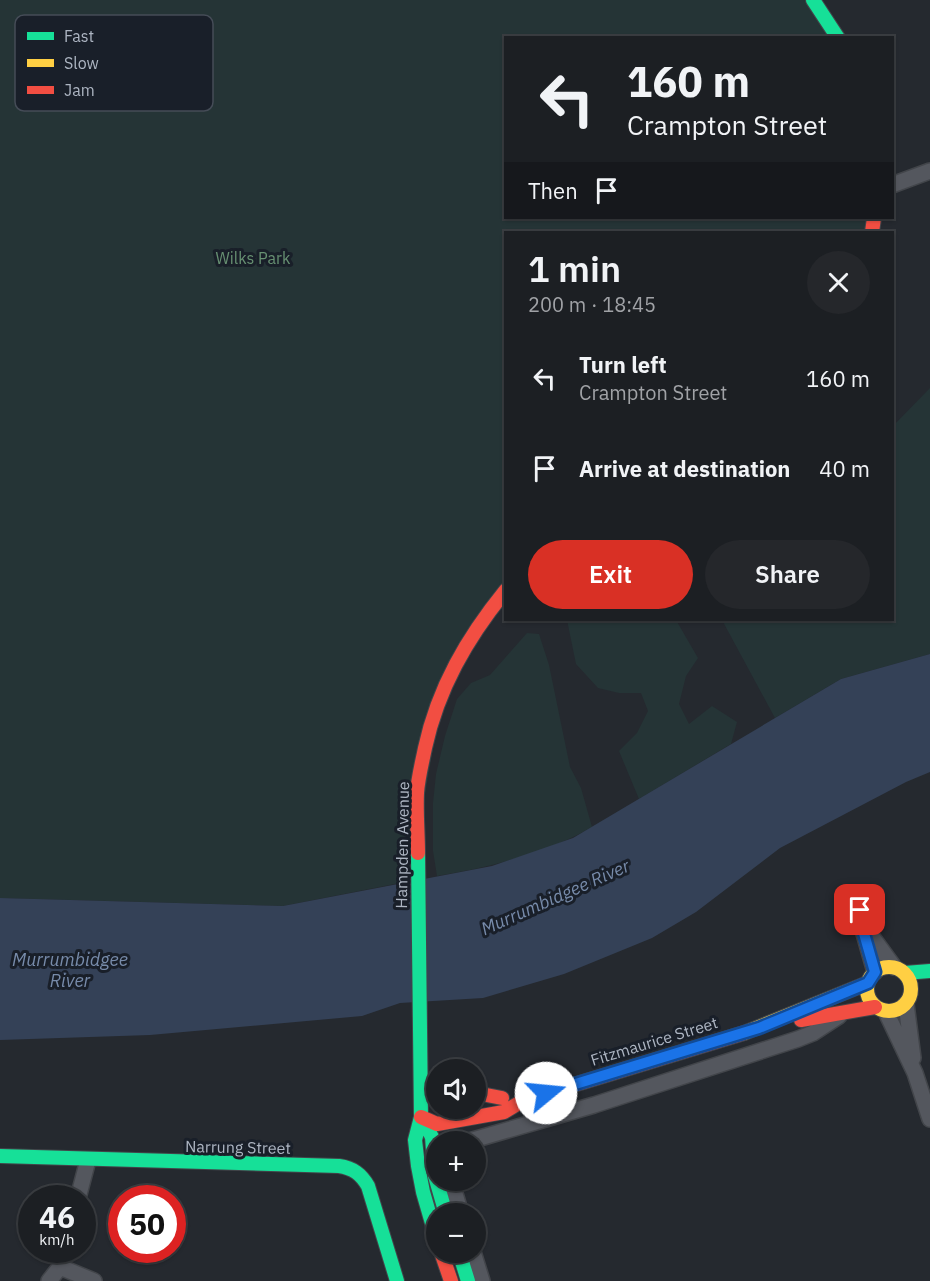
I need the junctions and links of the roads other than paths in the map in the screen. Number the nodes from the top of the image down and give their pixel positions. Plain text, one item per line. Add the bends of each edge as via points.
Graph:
1 (813, 0) edge
2 (837, 36) edge
3 (930, 171) edge
4 (894, 184) edge
5 (504, 592) edge
6 (900, 970) junction
7 (930, 971) edge
8 (871, 978) junction
9 (912, 999) junction
10 (880, 1009) junction
11 (844, 1013) junction
12 (759, 1028) junction
13 (419, 1067) junction
14 (426, 1072) edge
15 (915, 1073) junction
16 (486, 1095) edge
17 (502, 1098) junction
18 (486, 1100) edge
19 (524, 1100) junction
20 (426, 1115) edge
21 (421, 1118) junction
22 (930, 1119) edge
23 (486, 1136) edge
24 (0, 1156) edge
25 (87, 1160) junction
26 (81, 1185) edge
27 (426, 1203) edge
28 (443, 1203) edge
29 (61, 1263) edge
30 (445, 1263) edge
31 (462, 1263) edge
32 (476, 1263) edge
33 (60, 1267) junction
34 (49, 1281) edge
35 (94, 1281) edge
36 (397, 1281) edge
37 (451, 1281) edge
38 (468, 1281) edge
39 (482, 1281) edge

1 - 2 main road
3 - 4 street
5 - 13 main road, Hampden Avenue via 473,630 457,659 434,710 426,739 417,792
6 - 7 main road
6 - 8 main road via 886,967
6 - 8 street via 861,916
6 - 9 main road via 911,986
8 - 10 main road via 868,996
8 - 12 main road, Fitzmaurice Street
9 - 10 main road via 901,1009
9 - 15 street
10 - 11 main road, Fitzmaurice Street
10 - 15 street
11 - 12 main road, Fitzmaurice Street
11 - 23 street, Fitzmaurice Street via 798,1039
12 - 19 main road, Fitzmaurice Street
13 - 14 main road
13 - 21 main road, Hampden Avenue
15 - 22 street
16 - 17 main road
17 - 18 main road, Fitzmaurice Street
17 - 19 main road, Fitzmaurice Street
19 - 21 main road, Fitzmaurice Street via 504,1112 437,1124
20 - 21 main road
21 - 27 main road via 415,1140
21 - 28 main road via 432,1137 435,1176
24 - 25 main road, Narrung Street
25 - 26 street
25 - 36 main road, Narrung Street via 352,1168 368,1186
29 - 33 street
30 - 37 main road
31 - 38 main road
32 - 39 street
33 - 34 street
33 - 35 street

